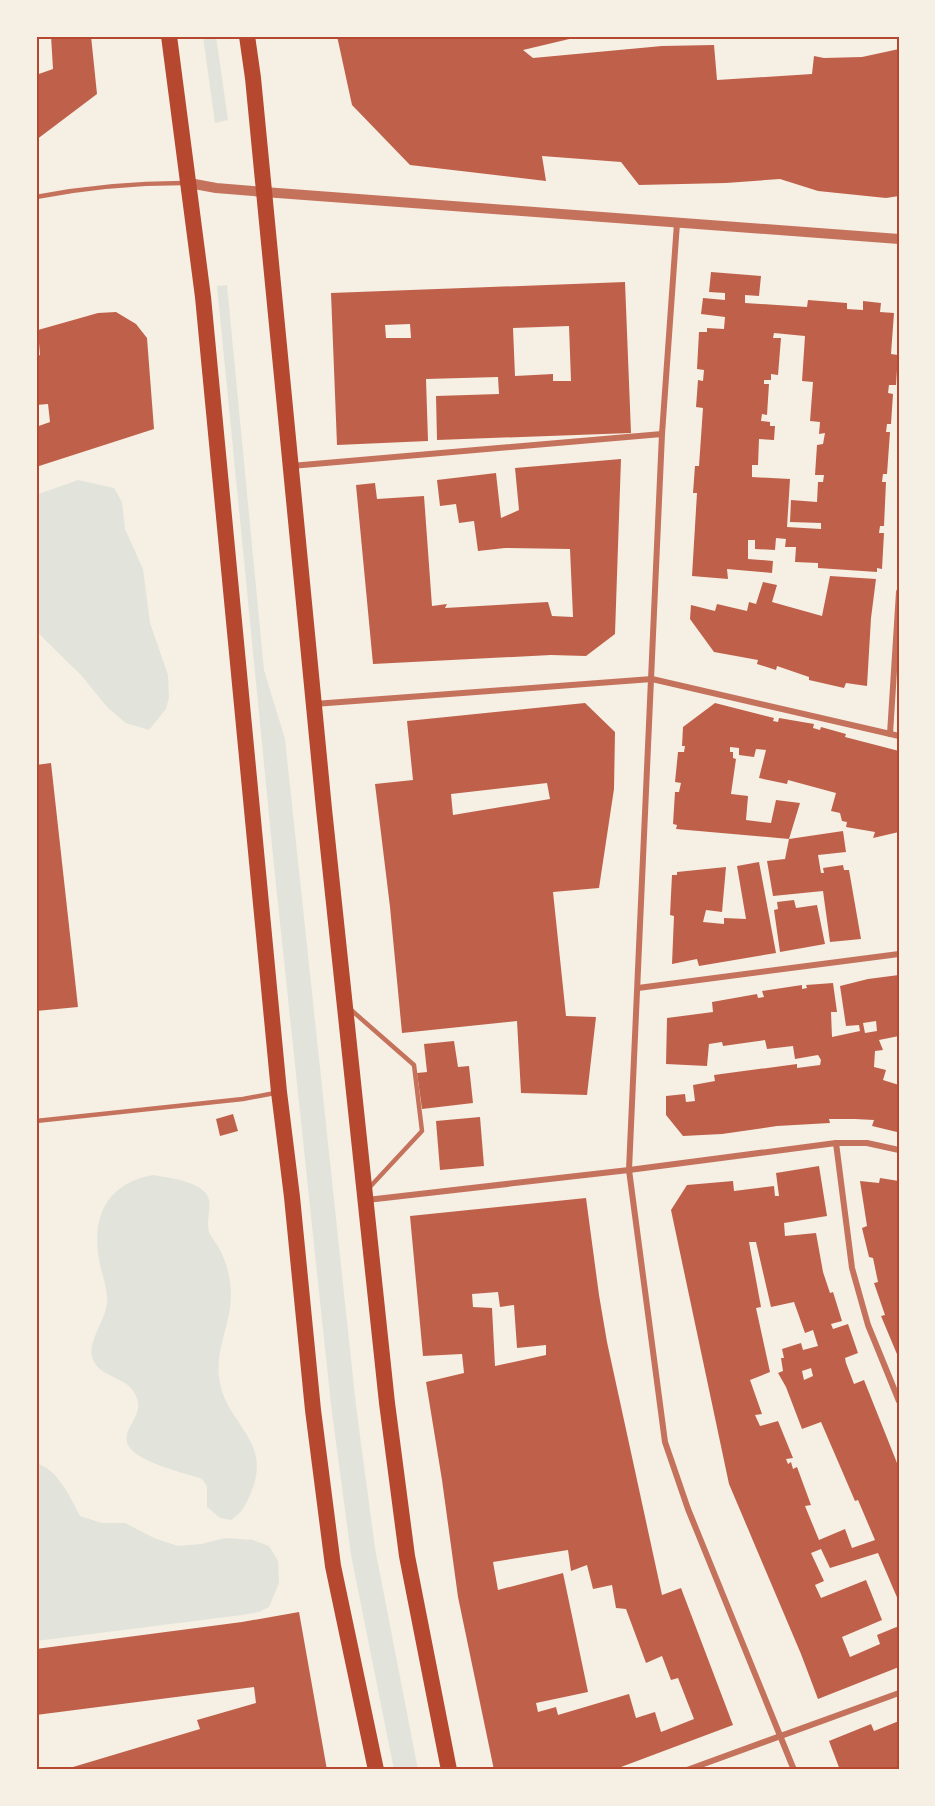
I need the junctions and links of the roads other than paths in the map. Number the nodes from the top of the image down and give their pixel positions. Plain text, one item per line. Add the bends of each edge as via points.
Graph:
1 (169, 36) edge
2 (247, 36) edge
3 (189, 183) junction
4 (264, 192) junction
5 (36, 197) edge
6 (677, 223) junction
7 (899, 239) edge
8 (662, 434) junction
9 (290, 466) junction
10 (899, 591) edge
11 (652, 679) junction
12 (314, 704) junction
13 (890, 734) junction
14 (899, 736) edge
15 (899, 954) edge
16 (638, 988) junction
17 (344, 1004) junction
18 (279, 1092) junction
19 (36, 1121) edge
20 (836, 1143) junction
21 (899, 1150) edge
22 (628, 1170) junction
23 (364, 1197) junction
24 (899, 1401) edge
25 (899, 1693) edge
26 (781, 1737) junction
27 (376, 1770) edge
28 (449, 1770) edge
29 (687, 1770) edge
30 (794, 1770) edge

1 - 3 highway
2 - 4 highway
3 - 4 street
3 - 5 lane via 100,185
3 - 18 highway
4 - 6 street
4 - 9 highway
6 - 7 street
6 - 8 street
8 - 9 street
8 - 11 street
9 - 12 highway
10 - 13 street
11 - 12 street
11 - 13 street
11 - 16 street
12 - 17 highway
13 - 14 street
15 - 16 street
16 - 22 street
17 - 23 highway
17 - 23 lane via 414,1065 422,1131
18 - 19 lane via 243,1100
18 - 27 highway via 333,1566
20 - 21 street via 867,1143
20 - 22 street
20 - 24 street via 852,1268 868,1324
22 - 23 street
22 - 26 street via 665,1442 688,1509
23 - 28 highway via 407,1556
25 - 26 street
26 - 29 street
26 - 30 street

